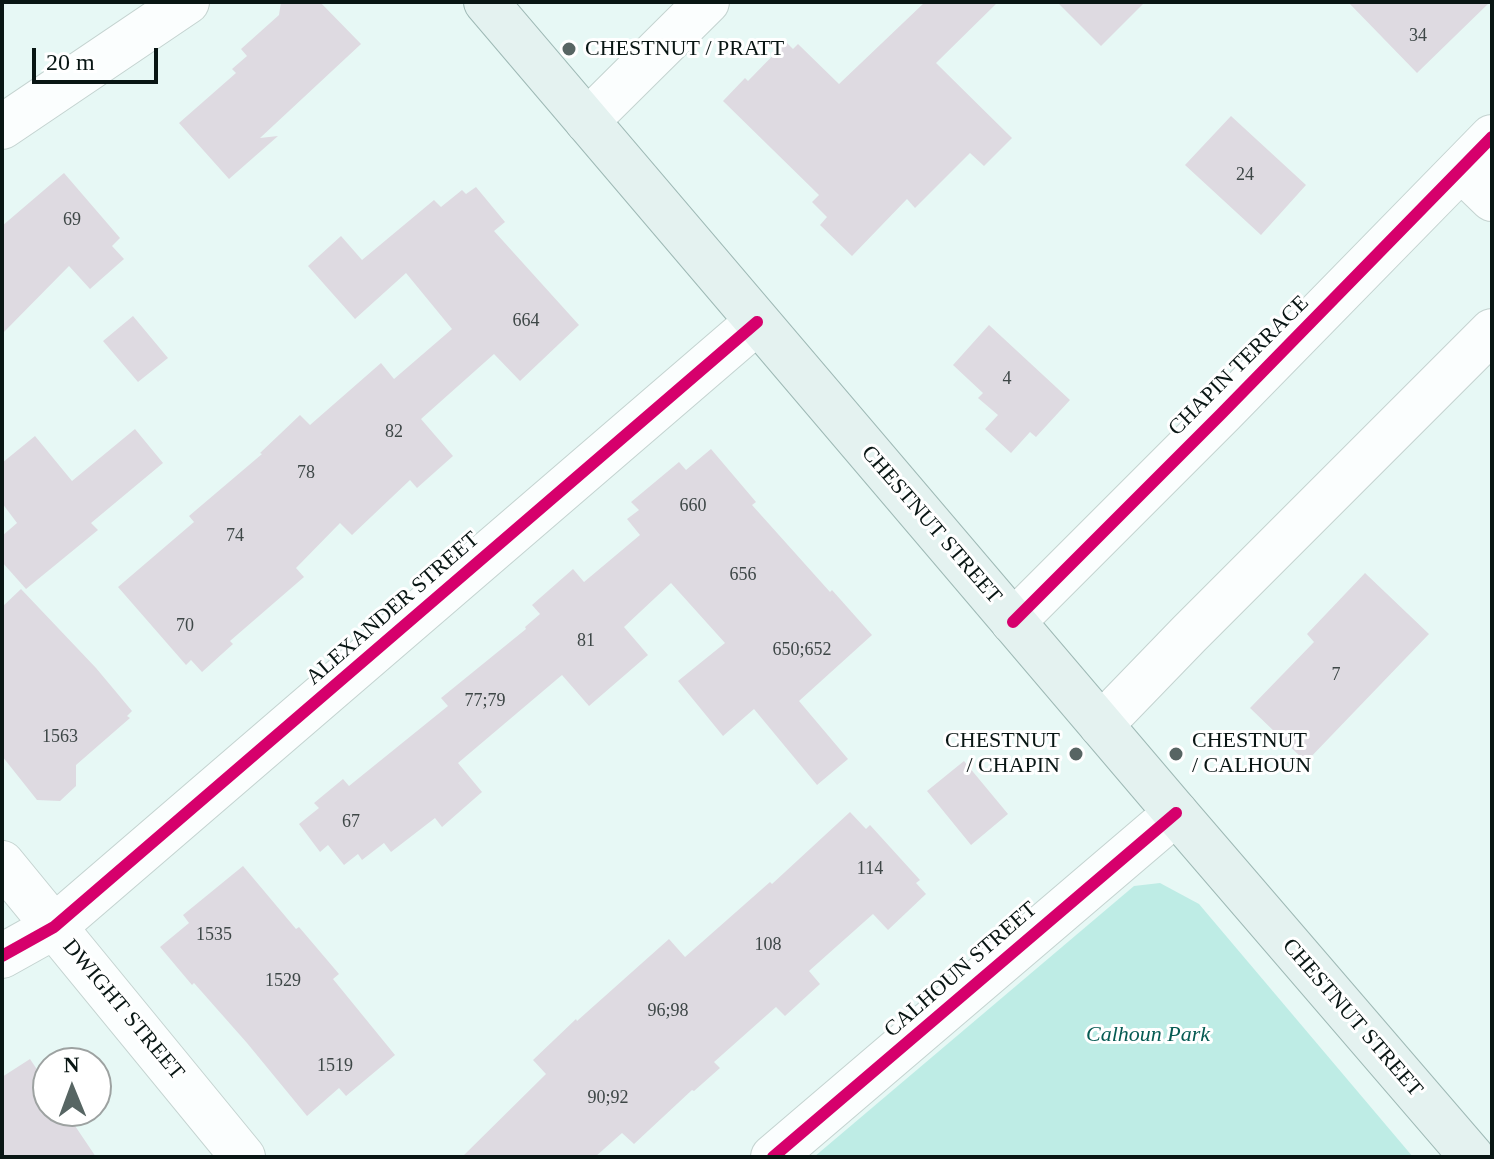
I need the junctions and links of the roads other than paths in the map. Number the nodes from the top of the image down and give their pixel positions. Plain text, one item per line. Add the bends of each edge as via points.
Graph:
1 (187, 2) edge
2 (486, 2) edge
3 (707, 2) edge
4 (587, 121) junction
5 (2, 127) edge
6 (1492, 137) edge
7 (1461, 169) junction
8 (1492, 199) edge
9 (757, 322) junction
10 (1492, 331) edge
11 (1013, 622) junction
12 (1101, 725) junction
13 (1176, 813) junction
14 (2, 863) edge
15 (54, 927) junction
16 (2, 956) edge
17 (243, 1157) edge
18 (773, 1157) edge
19 (1472, 1157) edge

1 - 5 street
2 - 4 main road, CHESTNUT STREET
3 - 4 street
4 - 9 main road, CHESTNUT STREET
6 - 7 street, CHAPIN TERRACE
7 - 8 street
7 - 11 street, CHAPIN TERRACE
9 - 11 main road, CHESTNUT STREET
9 - 15 street, ALEXANDER STREET
10 - 12 street
11 - 12 main road, CHESTNUT STREET
12 - 13 main road, CHESTNUT STREET
13 - 18 street, CALHOUN STREET
13 - 19 main road, CHESTNUT STREET
14 - 15 street, DWIGHT STREET
15 - 16 street, ALEXANDER STREET
15 - 17 street, DWIGHT STREET

